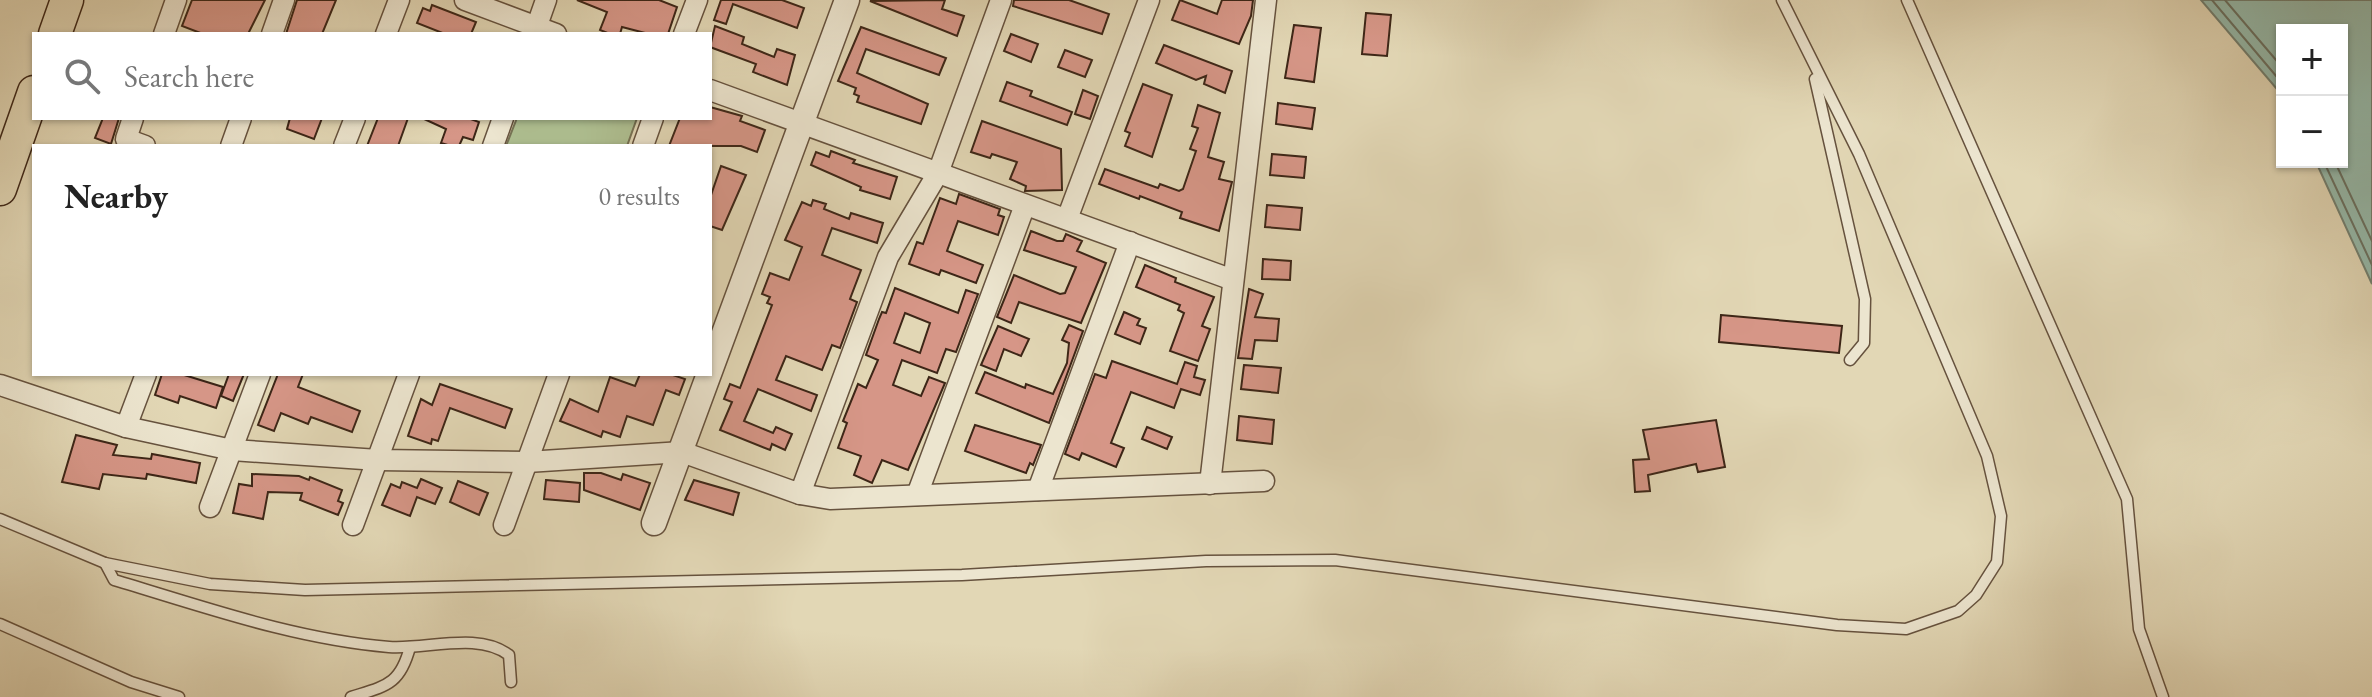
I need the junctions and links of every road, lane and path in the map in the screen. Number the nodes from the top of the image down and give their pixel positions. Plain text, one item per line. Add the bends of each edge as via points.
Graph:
1 (67, 0) edge
2 (176, 0) edge
3 (284, 0) edge
4 (399, 0) edge
5 (465, 0) edge
6 (546, 0) edge
7 (697, 0) edge
8 (847, 0) edge
9 (1001, 0) edge
10 (1149, 0) edge
11 (1266, 0) edge
12 (1782, 0) edge
13 (1907, 0) edge
14 (56, 32) edge
15 (165, 32) edge
16 (273, 32) edge
17 (387, 32) edge
18 (542, 32) edge
19 (685, 32) edge
20 (1812, 65) junction
21 (712, 91) edge
22 (32, 98) edge
23 (132, 120) edge
24 (240, 120) edge
25 (354, 120) edge
26 (502, 120) edge
27 (652, 120) edge
28 (802, 124) junction
29 (140, 144) edge
30 (232, 144) edge
31 (345, 144) edge
32 (494, 144) edge
33 (644, 144) edge
34 (938, 173) junction
35 (0, 189) edge
36 (1025, 205) junction
37 (1067, 219) junction
38 (1130, 242) junction
39 (1233, 280) junction
40 (714, 356) edge
41 (1850, 360) dead end
42 (145, 376) edge
43 (259, 376) edge
44 (408, 376) edge
45 (558, 376) edge
46 (707, 376) edge
47 (0, 385) edge
48 (126, 427) junction
49 (232, 450) junction
50 (682, 452) junction
51 (378, 460) junction
52 (527, 462) junction
53 (1264, 481) dead end
54 (1210, 484) junction
55 (1038, 490) junction
56 (800, 494) junction
57 (917, 495) junction
58 (210, 507) dead end
59 (0, 519) edge
60 (654, 523) dead end
61 (353, 525) dead end
62 (504, 525) dead end
63 (105, 563) junction
64 (0, 624) edge
65 (410, 647) junction
66 (511, 682) dead end
67 (179, 697) edge
68 (351, 697) edge
69 (2163, 697) edge

1 - 14 highway
2 - 15 street
3 - 16 street
4 - 17 street
5 - 18 street
6 - 18 street
7 - 19 street
8 - 28 street
9 - 34 street
10 - 37 street
11 - 39 street
12 - 20 lane
13 - 69 lane via 2127,499 2139,629
20 - 41 lane via 1865,299 1864,343
20 - 63 lane via 1859,154 1987,456 2001,516 1997,562 1988,580 1958,611 1935,621 1906,629 1837,625 1335,560 1206,561 962,575 305,590 210,584
21 - 28 street
22 - 35 highway
23 - 29 street via 126,139
24 - 30 street
25 - 31 street
26 - 32 street
27 - 33 street
28 - 34 street
28 - 40 street
34 - 36 street
34 - 56 street via 888,257
36 - 37 street
36 - 57 street
37 - 38 street
38 - 39 street
38 - 55 street
39 - 54 street
42 - 48 street
43 - 49 street
44 - 51 street
45 - 52 street
46 - 50 street
47 - 48 street
48 - 49 street
49 - 51 street
49 - 58 street
50 - 52 street
50 - 56 street
50 - 60 street
51 - 52 street
51 - 61 street
52 - 62 street
53 - 54 street
54 - 55 street
55 - 57 street
56 - 57 street via 830,499
59 - 63 lane
63 - 65 lane via 114,580 281,630
64 - 67 lane via 131,682
65 - 66 lane via 498,647 509,655
65 - 68 lane via 396,680

